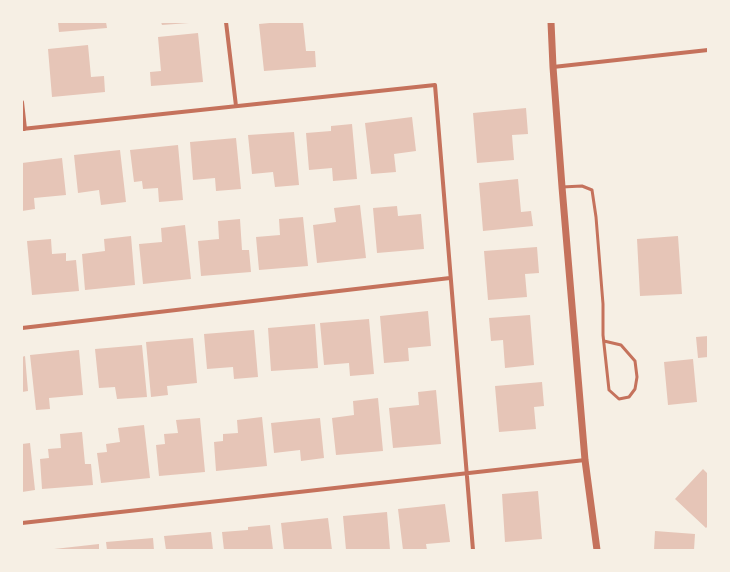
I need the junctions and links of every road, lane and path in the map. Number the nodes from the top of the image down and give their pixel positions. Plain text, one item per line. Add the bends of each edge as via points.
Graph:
1 (226, 22) edge
2 (551, 22) edge
3 (708, 50) edge
4 (553, 67) junction
5 (22, 102) edge
6 (236, 106) junction
7 (24, 129) edge
8 (562, 187) junction
9 (450, 278) junction
10 (22, 328) edge
11 (604, 341) junction
12 (585, 460) junction
13 (467, 474) junction
14 (22, 523) edge
15 (473, 550) edge
16 (597, 550) edge

1 - 6 street
2 - 4 street
3 - 4 street
4 - 8 street
5 - 7 street
6 - 7 street
6 - 9 street via 435,85
8 - 11 lane via 582,186 592,190
8 - 12 street
9 - 10 street
9 - 13 street
11 - 11 lane via 609,390 619,399 629,397 635,388 637,377 635,361 621,345
12 - 13 street
12 - 16 street
13 - 14 street
13 - 15 street

